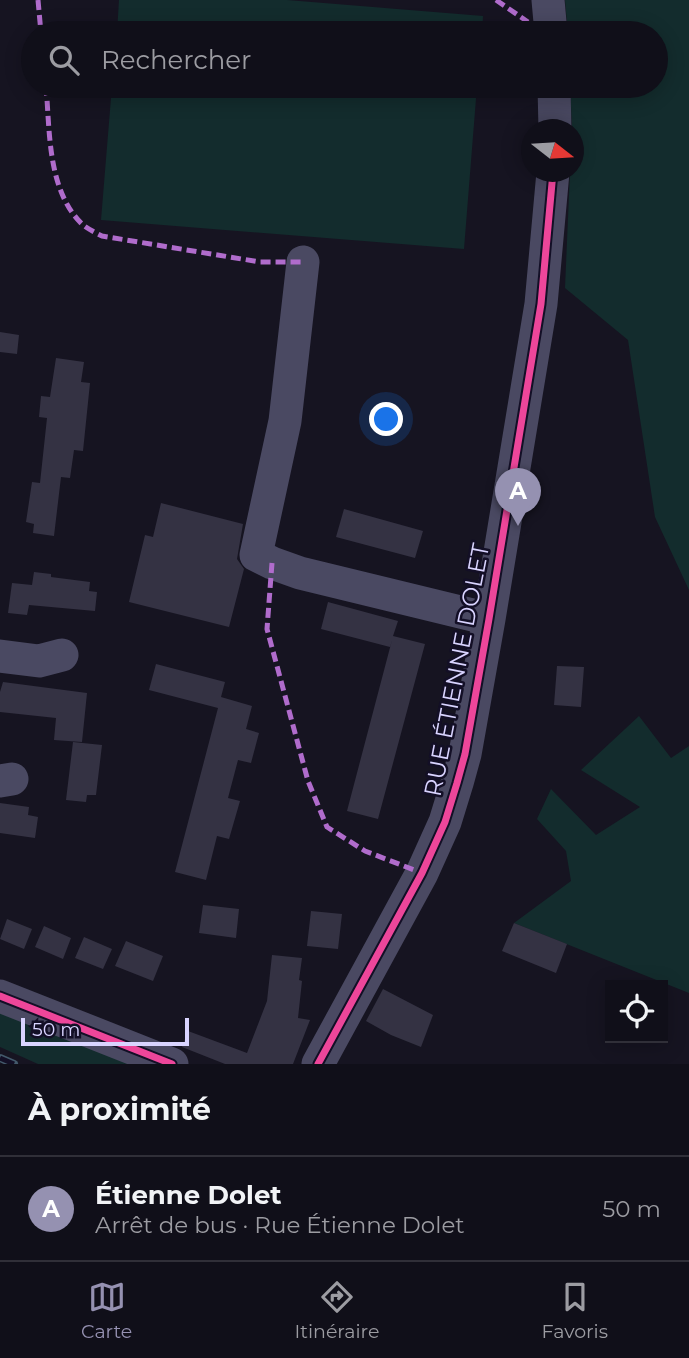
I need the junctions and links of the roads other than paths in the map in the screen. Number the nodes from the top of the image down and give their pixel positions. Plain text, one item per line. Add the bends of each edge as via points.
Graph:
1 (548, 0) edge
2 (550, 21) edge
3 (554, 98) edge
4 (555, 119) edge
5 (552, 182) edge
6 (303, 262) dead end
7 (489, 619) junction
8 (62, 655) dead end
9 (0, 656) edge
10 (0, 996) edge
11 (172, 1064) edge
12 (318, 1064) edge

1 - 2 street
3 - 4 street
5 - 7 street, RUE ÉTIENNE DOLET via 541,304
6 - 7 street via 285,421 256,555 300,573
7 - 12 street, RUE ÉTIENNE DOLET via 465,754 445,822
8 - 9 street via 39,660
10 - 11 street

